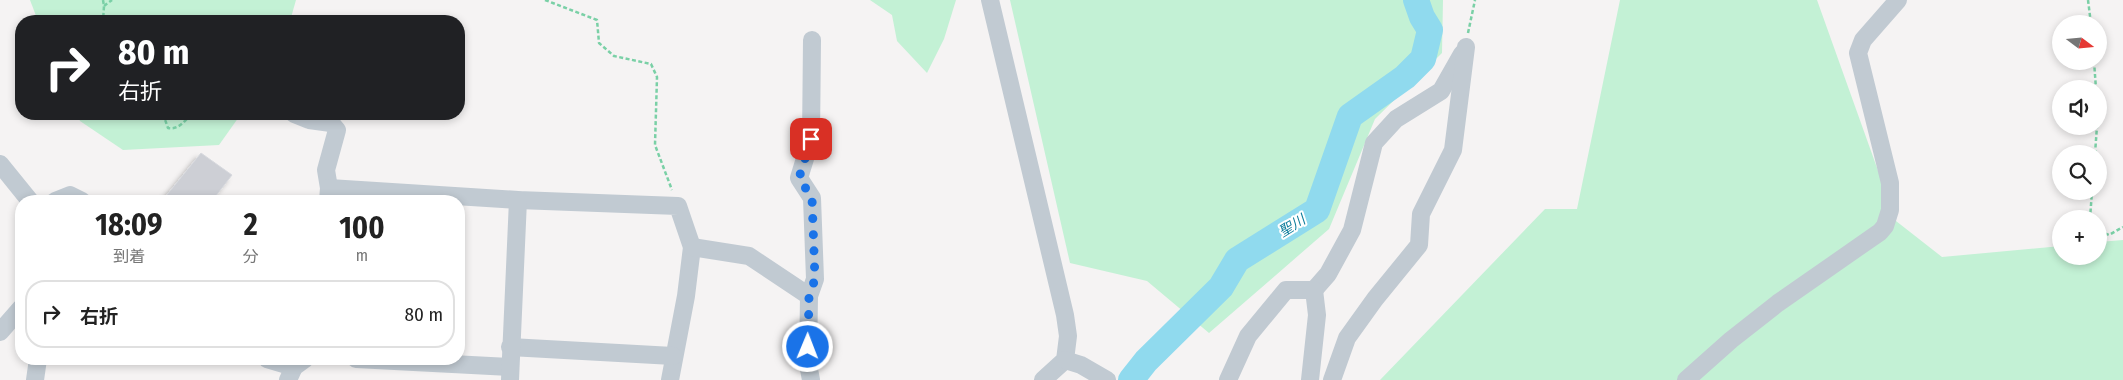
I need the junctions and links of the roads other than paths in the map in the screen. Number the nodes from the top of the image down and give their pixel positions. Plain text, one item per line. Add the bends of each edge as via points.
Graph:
1 (990, 0) edge
2 (1898, 0) edge
3 (812, 40) dead end
4 (308, 120) edge
5 (0, 164) edge
6 (25, 195) edge
7 (329, 195) edge
8 (465, 199) edge
9 (518, 200) junction
10 (692, 247) junction
11 (1314, 290) junction
12 (809, 296) junction
13 (15, 316) edge
14 (0, 332) edge
15 (510, 347) junction
16 (673, 356) junction
17 (1066, 360) junction
18 (37, 365) edge
19 (278, 365) edge
20 (418, 365) edge
21 (293, 373) edge
22 (510, 374) edge
23 (35, 380) edge
24 (670, 380) edge
25 (811, 380) edge
26 (1043, 380) edge
27 (1107, 380) edge
28 (1228, 380) edge
29 (1310, 380) edge
30 (1332, 380) edge
31 (1686, 380) edge

1 - 17 street via 1065,315 1068,336
2 - 31 street via 1863,40 1858,53 1890,183 1891,204 1885,226 1778,303
3 - 12 street via 811,139 799,178 812,198 815,279
4 - 7 street via 331,123 336,130 326,170
5 - 6 street
8 - 9 street
9 - 10 street via 678,206
9 - 15 street
10 - 12 street via 749,256
10 - 16 street via 678,342
11 - 28 street via 1286,290 1248,336
11 - 29 street via 1317,316
11 - 30 street via 1328,274 1352,230 1374,143 1396,119 1441,91 1466,47 1454,150 1421,214 1420,245 1347,338
12 - 25 street via 808,364
13 - 14 street
15 - 16 street
15 - 22 street
16 - 24 street
17 - 26 street
17 - 27 street
18 - 23 street
19 - 21 street
20 - 22 street

